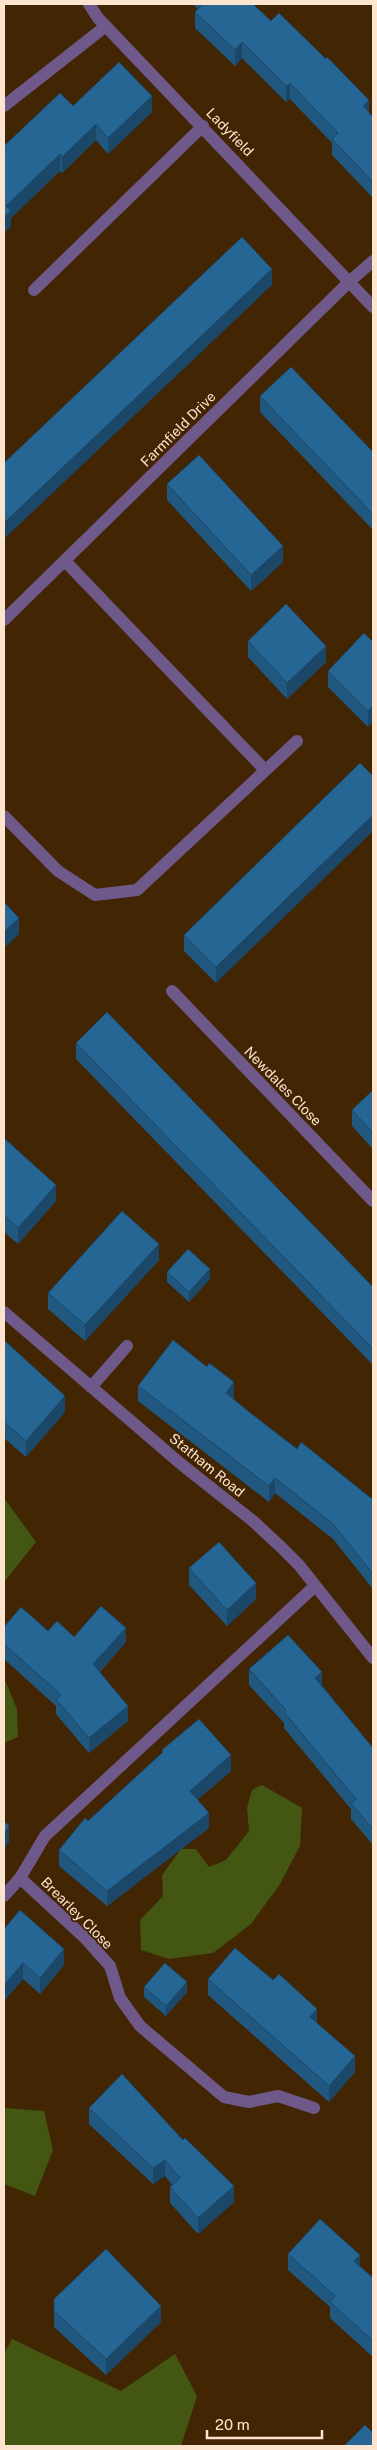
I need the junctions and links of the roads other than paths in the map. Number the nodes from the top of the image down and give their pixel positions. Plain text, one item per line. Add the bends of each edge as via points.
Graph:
1 (89, 4) edge
2 (106, 26) junction
3 (4, 106) edge
4 (203, 126) junction
5 (373, 261) edge
6 (350, 281) junction
7 (34, 290) dead end
8 (373, 307) edge
9 (65, 561) junction
10 (4, 620) edge
11 (297, 741) dead end
12 (265, 770) junction
13 (4, 816) edge
14 (172, 991) dead end
15 (373, 1201) edge
16 (4, 1312) edge
17 (127, 1346) dead end
18 (91, 1387) junction
19 (315, 1586) junction
20 (373, 1658) edge
21 (20, 1878) junction
22 (4, 1896) edge
23 (314, 2108) dead end

1 - 2 street, Ladyfield
2 - 3 street
2 - 4 street, Ladyfield
4 - 6 street, Ladyfield
4 - 7 street
5 - 6 street, Farmfield Drive
6 - 8 street
6 - 9 street, Farmfield Drive
9 - 10 street, Farmfield Drive
9 - 12 street
11 - 12 street
12 - 13 street via 137,890 95,895 58,872
14 - 15 street, Newdales Close
16 - 18 street, Statham Road
17 - 18 street
18 - 19 street, Statham Road via 180,1464 253,1521
19 - 20 street, Statham Road
19 - 21 street, Brearley Close via 45,1836
21 - 22 street
21 - 23 street, Brearley Close via 84,1937 110,1966 120,1998 140,2026 224,2097 249,2102 278,2096

